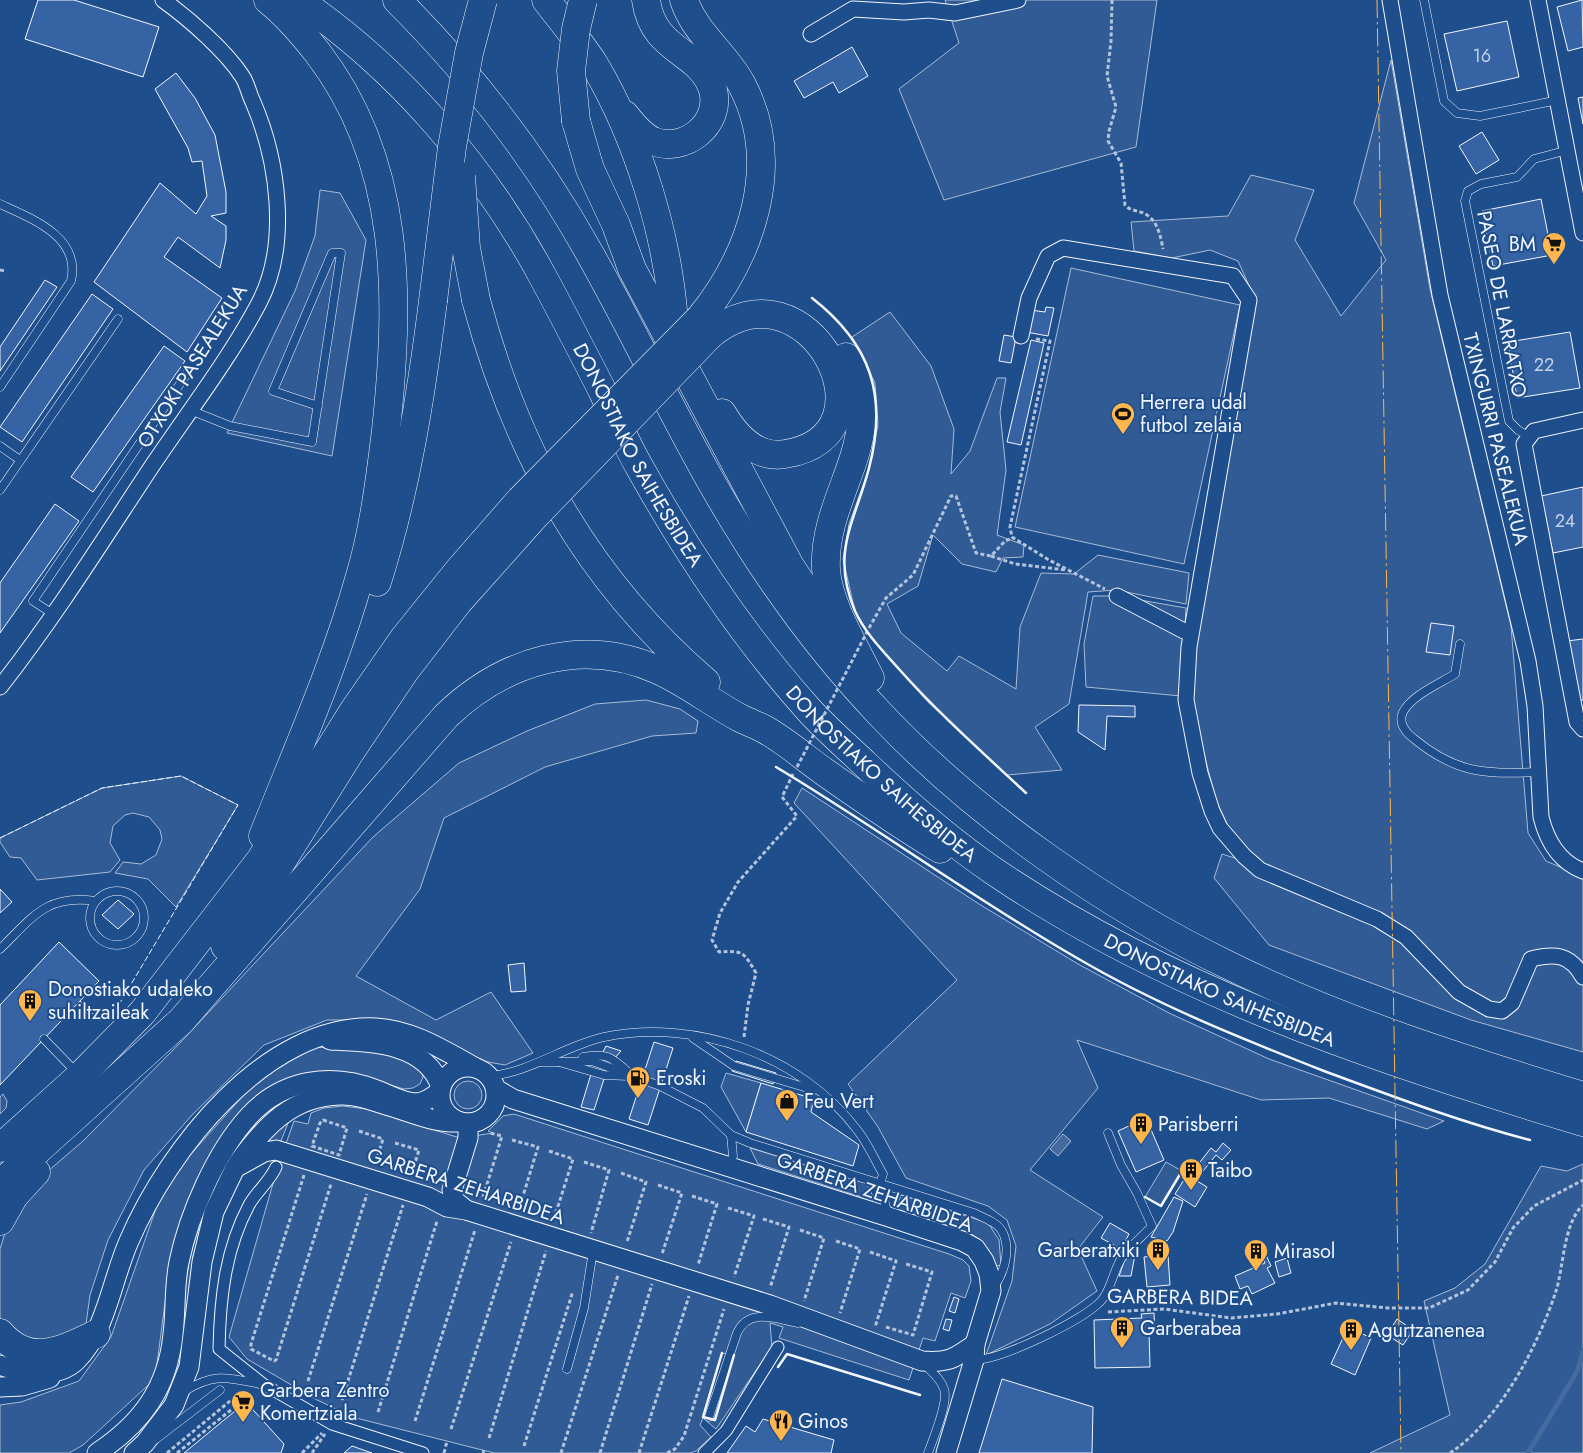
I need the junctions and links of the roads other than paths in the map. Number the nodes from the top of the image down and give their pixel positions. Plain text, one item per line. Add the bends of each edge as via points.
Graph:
1 (163, 0) edge
2 (268, 0) edge
3 (298, 0) edge
4 (397, 0) edge
5 (482, 0) edge
6 (546, 0) edge
7 (583, 0) edge
8 (646, 0) edge
9 (684, 0) edge
10 (1018, 0) edge
11 (1390, 0) edge
12 (1424, 0) edge
13 (1538, 0) edge
14 (811, 34) dead end
15 (462, 95) junction
16 (613, 99) junction
17 (1558, 100) junction
18 (1568, 150) junction
19 (0, 204) edge
20 (616, 224) junction
21 (1583, 233) edge
22 (118, 319) dead end
23 (695, 325) junction
24 (1021, 336) road end
25 (188, 372) dead end
26 (0, 387) edge
27 (318, 406) junction
28 (190, 410) junction
29 (1583, 420) edge
30 (1528, 436) junction
31 (0, 446) edge
32 (20, 460) junction
33 (0, 490) edge
34 (527, 508) junction
35 (1117, 596) road end
36 (52, 614) junction
37 (1190, 632) junction
38 (1460, 644) dead end
39 (870, 678) junction
40 (0, 687) edge
41 (764, 729) junction
42 (1583, 729) edge
43 (1538, 772) junction
44 (263, 836) junction
45 (1583, 871) edge
46 (995, 872) junction
47 (1082, 881) junction
48 (95, 901) junction
49 (225, 904) junction
50 (0, 949) edge
51 (1583, 977) edge
52 (181, 1020) junction
53 (688, 1035) junction
54 (314, 1039) junction
55 (44, 1040) dead end
56 (423, 1060) junction
57 (559, 1062) junction
58 (534, 1063) junction
59 (121, 1076) junction
60 (633, 1076) junction
61 (487, 1078) junction
62 (90, 1086) junction
63 (441, 1089) junction
64 (378, 1090) junction
65 (818, 1092) junction
66 (1583, 1096) edge
67 (1583, 1122) edge
68 (464, 1123) junction
69 (1108, 1133) dead end
70 (731, 1135) junction
71 (5, 1142) edge
72 (276, 1167) dead end
73 (235, 1168) junction
74 (730, 1168) junction
75 (0, 1184) edge
76 (880, 1184) junction
77 (471, 1204) junction
78 (889, 1217) junction
79 (0, 1220) edge
80 (592, 1241) junction
81 (992, 1291) junction
82 (841, 1322) junction
83 (0, 1333) edge
84 (96, 1334) junction
85 (778, 1347) dead end
86 (974, 1352) junction
87 (922, 1361) junction
88 (74, 1363) junction
89 (0, 1365) edge
90 (568, 1368) dead end
91 (263, 1384) junction
92 (0, 1387) edge
93 (220, 1390) dead end
94 (177, 1396) junction
95 (709, 1417) dead end
96 (97, 1453) edge
97 (135, 1453) edge
98 (423, 1453) edge
99 (704, 1453) edge
100 (928, 1453) edge
101 (946, 1453) edge

1 - 28 street, OTXOKI PASEALEKUA via 184,16 242,76 265,131 276,186 277,230 273,262 260,302
2 - 44 highway via 304,35 329,67 354,108 371,151 392,250 393,321 390,394 378,494 361,574 332,663
3 - 46 highway, DONOSTIAKO SAIHESBIDEA via 372,58 438,124 486,187 541,273 638,465 723,605 810,711 900,797
4 - 47 highway, DONOSTIAKO SAIHESBIDEA via 474,82 554,192 589,251 715,488 770,578 803,623 882,717 940,772 1029,844
5 - 15 highway, bridge
6 - 16 highway via 593,63
7 - 20 highway, bridge via 571,70 576,121 590,169
8 - 16 highway via 661,37 699,67 708,79 714,106 710,120 687,141 664,144 652,140 634,126
9 - 23 highway via 702,34 742,84 758,131 761,157 760,185 748,237 730,276
10 - 14 street via 954,13 853,9
11 - 43 street, TXINGURRI PASEALEKUA via 1440,295 1528,661 1535,706
12 - 17 lane via 1444,101 1458,113 1480,116
13 - 17 street
15 - 41 highway, bridge via 460,147 466,248 494,364 514,417 559,507 588,554 629,606 675,655
15 - 44 highway, bridge via 452,147 423,382 402,492 377,580 339,682
16 - 23 highway via 636,154 655,218 672,296
17 - 18 street
18 - 21 street
18 - 30 lane, PASEO DE LARRATXO via 1534,159 1516,177 1474,188 1468,191 1465,201 1509,421
19 - 26 lane via 36,220 64,242 74,266 71,281
20 - 23 highway via 642,263
20 - 39 highway via 632,269 790,566 841,644
22 - 32 lane
23 - 23 highway via 722,325 759,315 785,318 806,330 827,354 839,381 839,407 828,432 816,443 782,455 753,448 731,428
23 - 34 highway, bridge
23 - 39 highway via 714,310 745,302 774,301 817,320 848,359 859,392 862,425 852,468 830,523 826,571 841,618
24 - 37 street via 1029,298 1048,256 1064,248 1233,276 1249,300
25 - 36 lane via 33,601
27 - 27 lane via 325,358 341,253 332,253 273,391
27 - 28 lane via 312,442 230,426
28 - 36 street, OTXOKI PASEALEKUA
29 - 30 street via 1534,431
30 - 42 street via 1524,444 1528,466 1577,722
31 - 32 lane
32 - 33 lane
34 - 49 highway via 448,583 404,638 354,710 261,859
34 - 59 highway via 494,559 410,664 255,904 187,997
35 - 37 street
36 - 40 street, OTXOKI PASEALEKUA
37 - 51 street via 1186,700 1200,773 1220,828 1244,856 1260,870 1377,919 1406,937 1459,992 1489,1009 1502,1010 1512,1003 1531,958 1551,954 1568,959
38 - 43 lane via 1455,674 1409,703 1401,714 1401,724 1408,735 1424,748 1453,765 1509,774
39 - 47 highway via 972,778 1065,852
41 - 46 highway via 912,832 959,860
41 - 52 highway via 657,669 614,657 568,656 524,665 504,673 466,697 446,716
43 - 45 street, TXINGURRI PASEALEKUA via 1545,835 1562,858
44 - 49 highway
46 - 67 highway, DONOSTIAKO SAIHESBIDEA via 1069,918 1216,992 1374,1054
47 - 66 highway, DONOSTIAKO SAIHESBIDEA via 1186,944 1299,998 1385,1031
48 - 48 lane via 109,891 128,892 136,897 144,913 141,931 127,943 118,945 101,940 91,926
48 - 50 lane via 78,898 51,904
49 - 62 highway
52 - 59 highway
52 - 79 highway via 126,1086 24,1184
53 - 58 lane via 647,1033 604,1037
53 - 65 lane via 734,1066
53 - 65 lane via 743,1046 801,1078
54 - 56 street via 378,1045 409,1052
54 - 61 street, GARBERA ZEHARBIDEA via 344,1030 393,1030 427,1041
54 - 84 street, GARBERA ZEHARBIDEA via 280,1054 249,1077 191,1139 161,1179 128,1242
55 - 62 lane
56 - 63 street via 435,1072
56 - 64 street via 429,1077 419,1092 407,1095
57 - 58 lane
57 - 60 lane via 604,1075
57 - 60 lane via 600,1054 615,1059
58 - 61 lane via 510,1074
59 - 62 highway
60 - 70 lane via 703,1108
61 - 63 street via 462,1068 453,1072
61 - 68 street via 496,1101 490,1113 480,1121
61 - 74 street, GARBERA ZEHARBIDEA via 513,1099
62 - 71 highway
62 - 75 highway
63 - 64 street via 430,1099 417,1102 404,1101
63 - 68 street via 444,1110
64 - 96 street via 349,1081 308,1082 275,1095 247,1117 223,1150 196,1208 179,1262 174,1332 165,1374 140,1418
65 - 76 lane via 832,1102 858,1132 883,1174
68 - 73 street via 436,1120 370,1100 340,1095 317,1099 290,1108 276,1117 258,1135
68 - 77 street via 468,1138 452,1190 454,1200
69 - 86 lane, GARBERA BIDEA via 1152,1226 1122,1257 1102,1300 1087,1312 1029,1343 984,1360
70 - 74 lane via 734,1156
70 - 76 lane
72 - 91 street via 248,1207 236,1236 222,1287 220,1310 219,1348
73 - 77 street, GARBERA ZEHARBIDEA via 264,1152 276,1150 428,1197 447,1207
73 - 94 street via 214,1212 202,1262 189,1367
74 - 78 street, GARBERA ZEHARBIDEA
76 - 78 lane
76 - 81 lane via 992,1221 1003,1233 1006,1257
77 - 80 street, GARBERA ZEHARBIDEA
78 - 81 street, GARBERA ZEHARBIDEA via 975,1248 989,1274
80 - 82 street, GARBERA ZEHARBIDEA via 770,1305
80 - 90 lane via 584,1308
81 - 86 street
82 - 87 street, GARBERA ZEHARBIDEA
82 - 95 lane via 758,1316 744,1322 737,1333
83 - 84 highway via 19,1348 37,1353 57,1352
84 - 88 street, GARBERA ZEHARBIDEA
85 - 99 street via 726,1431
86 - 87 street, GARBERA ZEHARBIDEA via 942,1362
86 - 101 street
87 - 100 lane via 945,1391
88 - 89 street via 36,1373
88 - 92 street via 36,1383
91 - 94 lane via 229,1377 213,1378
91 - 98 street via 332,1424
93 - 97 lane via 177,1425
94 - 97 street via 161,1424

